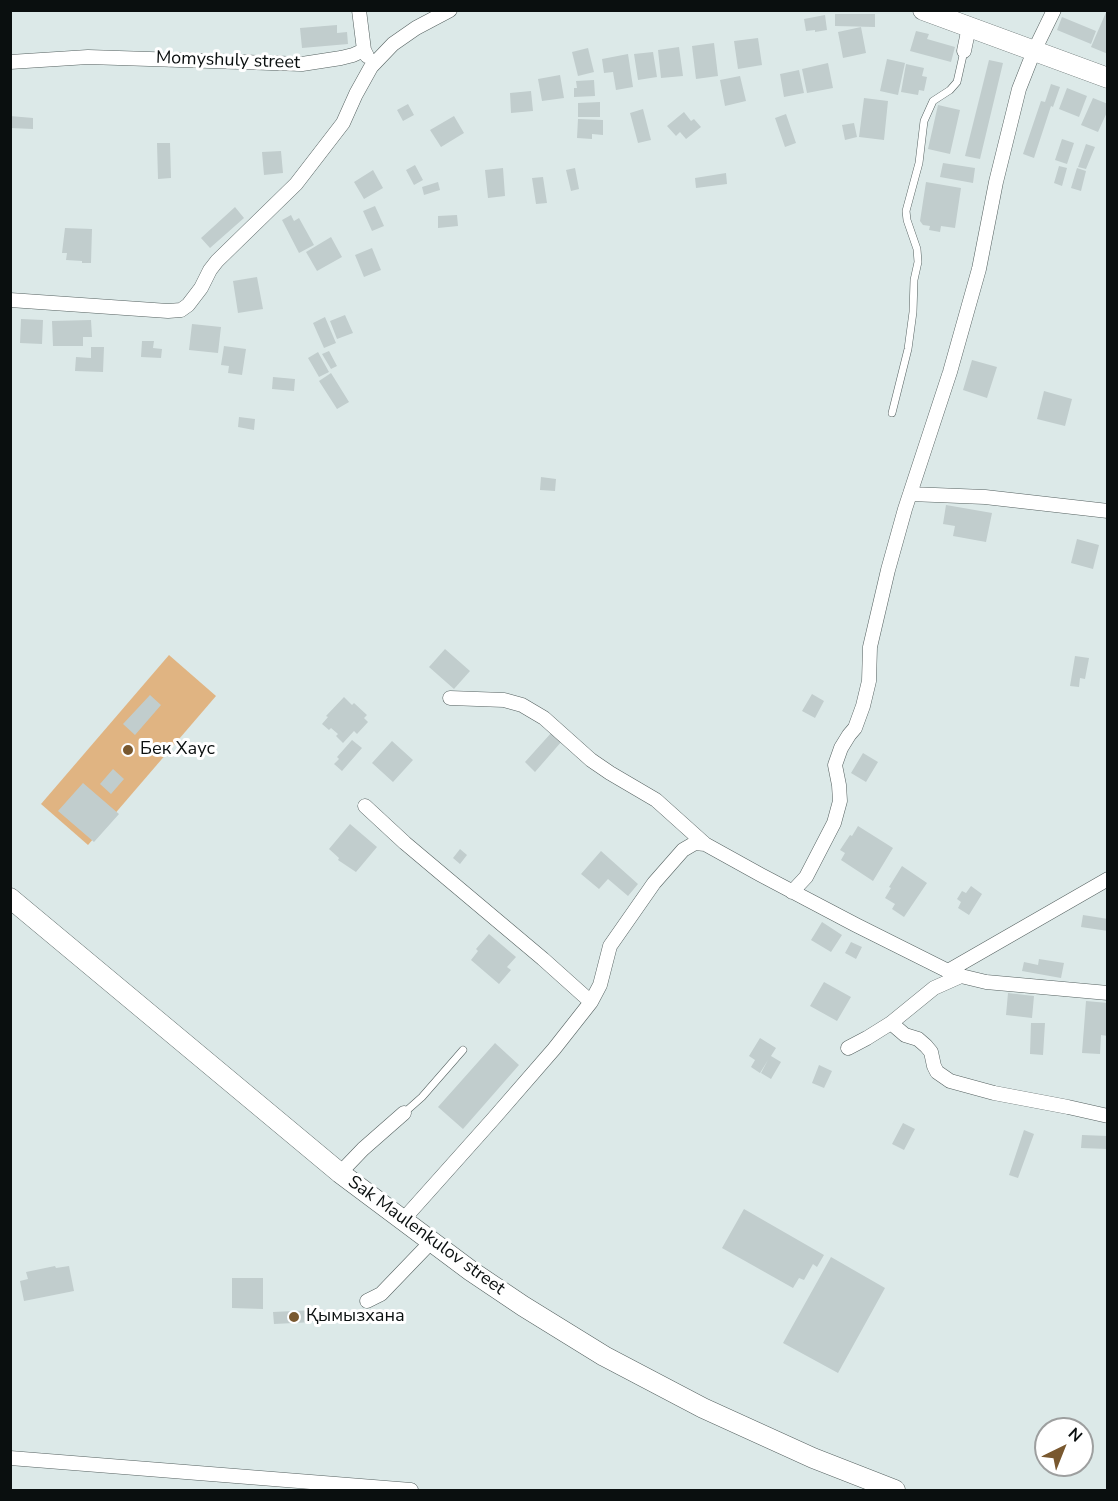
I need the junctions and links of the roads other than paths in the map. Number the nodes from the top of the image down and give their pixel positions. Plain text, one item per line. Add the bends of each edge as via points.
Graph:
1 (359, 10) edge
2 (450, 10) edge
3 (923, 10) edge
4 (1054, 10) edge
5 (969, 27) junction
6 (364, 50) junction
7 (964, 51) joint
8 (1034, 51) junction
9 (10, 62) edge
10 (371, 67) junction
11 (1107, 78) edge
12 (10, 300) edge
13 (892, 413) dead end
14 (910, 494) junction
15 (1107, 511) edge
16 (450, 698) dead end
17 (365, 806) dead end
18 (705, 844) junction
19 (1107, 879) edge
20 (792, 892) junction
21 (10, 898) edge
22 (955, 973) junction
23 (1107, 993) edge
24 (591, 1002) junction
25 (891, 1023) junction
26 (848, 1048) dead end
27 (463, 1050) dead end
28 (404, 1113) joint
29 (1107, 1116) edge
30 (340, 1173) junction
31 (402, 1221) junction
32 (431, 1242) junction
33 (367, 1301) dead end
34 (10, 1458) edge
35 (411, 1491) edge
36 (895, 1491) edge

1 - 6 street
2 - 10 street via 393,44
3 - 5 main road
4 - 8 street
5 - 7 street
5 - 8 main road
6 - 9 street, Momyshuly street via 302,64 98,57
6 - 10 street
7 - 13 lane via 957,82 933,101 924,121 919,163 906,211 918,262 908,349
8 - 11 main road
8 - 14 street via 1019,89 957,350
10 - 12 street via 343,123 296,184 217,261 201,288 181,310
14 - 15 street via 985,497
14 - 20 street via 870,647 869,681 863,706 836,765 840,801 834,823 806,877
16 - 18 street via 504,700 522,705 544,718 591,760 656,800
17 - 24 street
18 - 20 street
18 - 24 street via 696,843 683,850 635,909 610,946 600,985
19 - 22 street
20 - 22 street
21 - 30 main road, Sak Maulenkulov street
22 - 23 street via 986,982
22 - 25 street
24 - 31 street
25 - 26 street
25 - 29 street via 926,1046 937,1072 950,1081
27 - 28 lane
28 - 30 street
30 - 31 main road, Sak Maulenkulov street
31 - 32 main road, Sak Maulenkulov street
32 - 33 street via 381,1294
32 - 36 main road, Sak Maulenkulov street via 604,1356 703,1408
34 - 35 street

